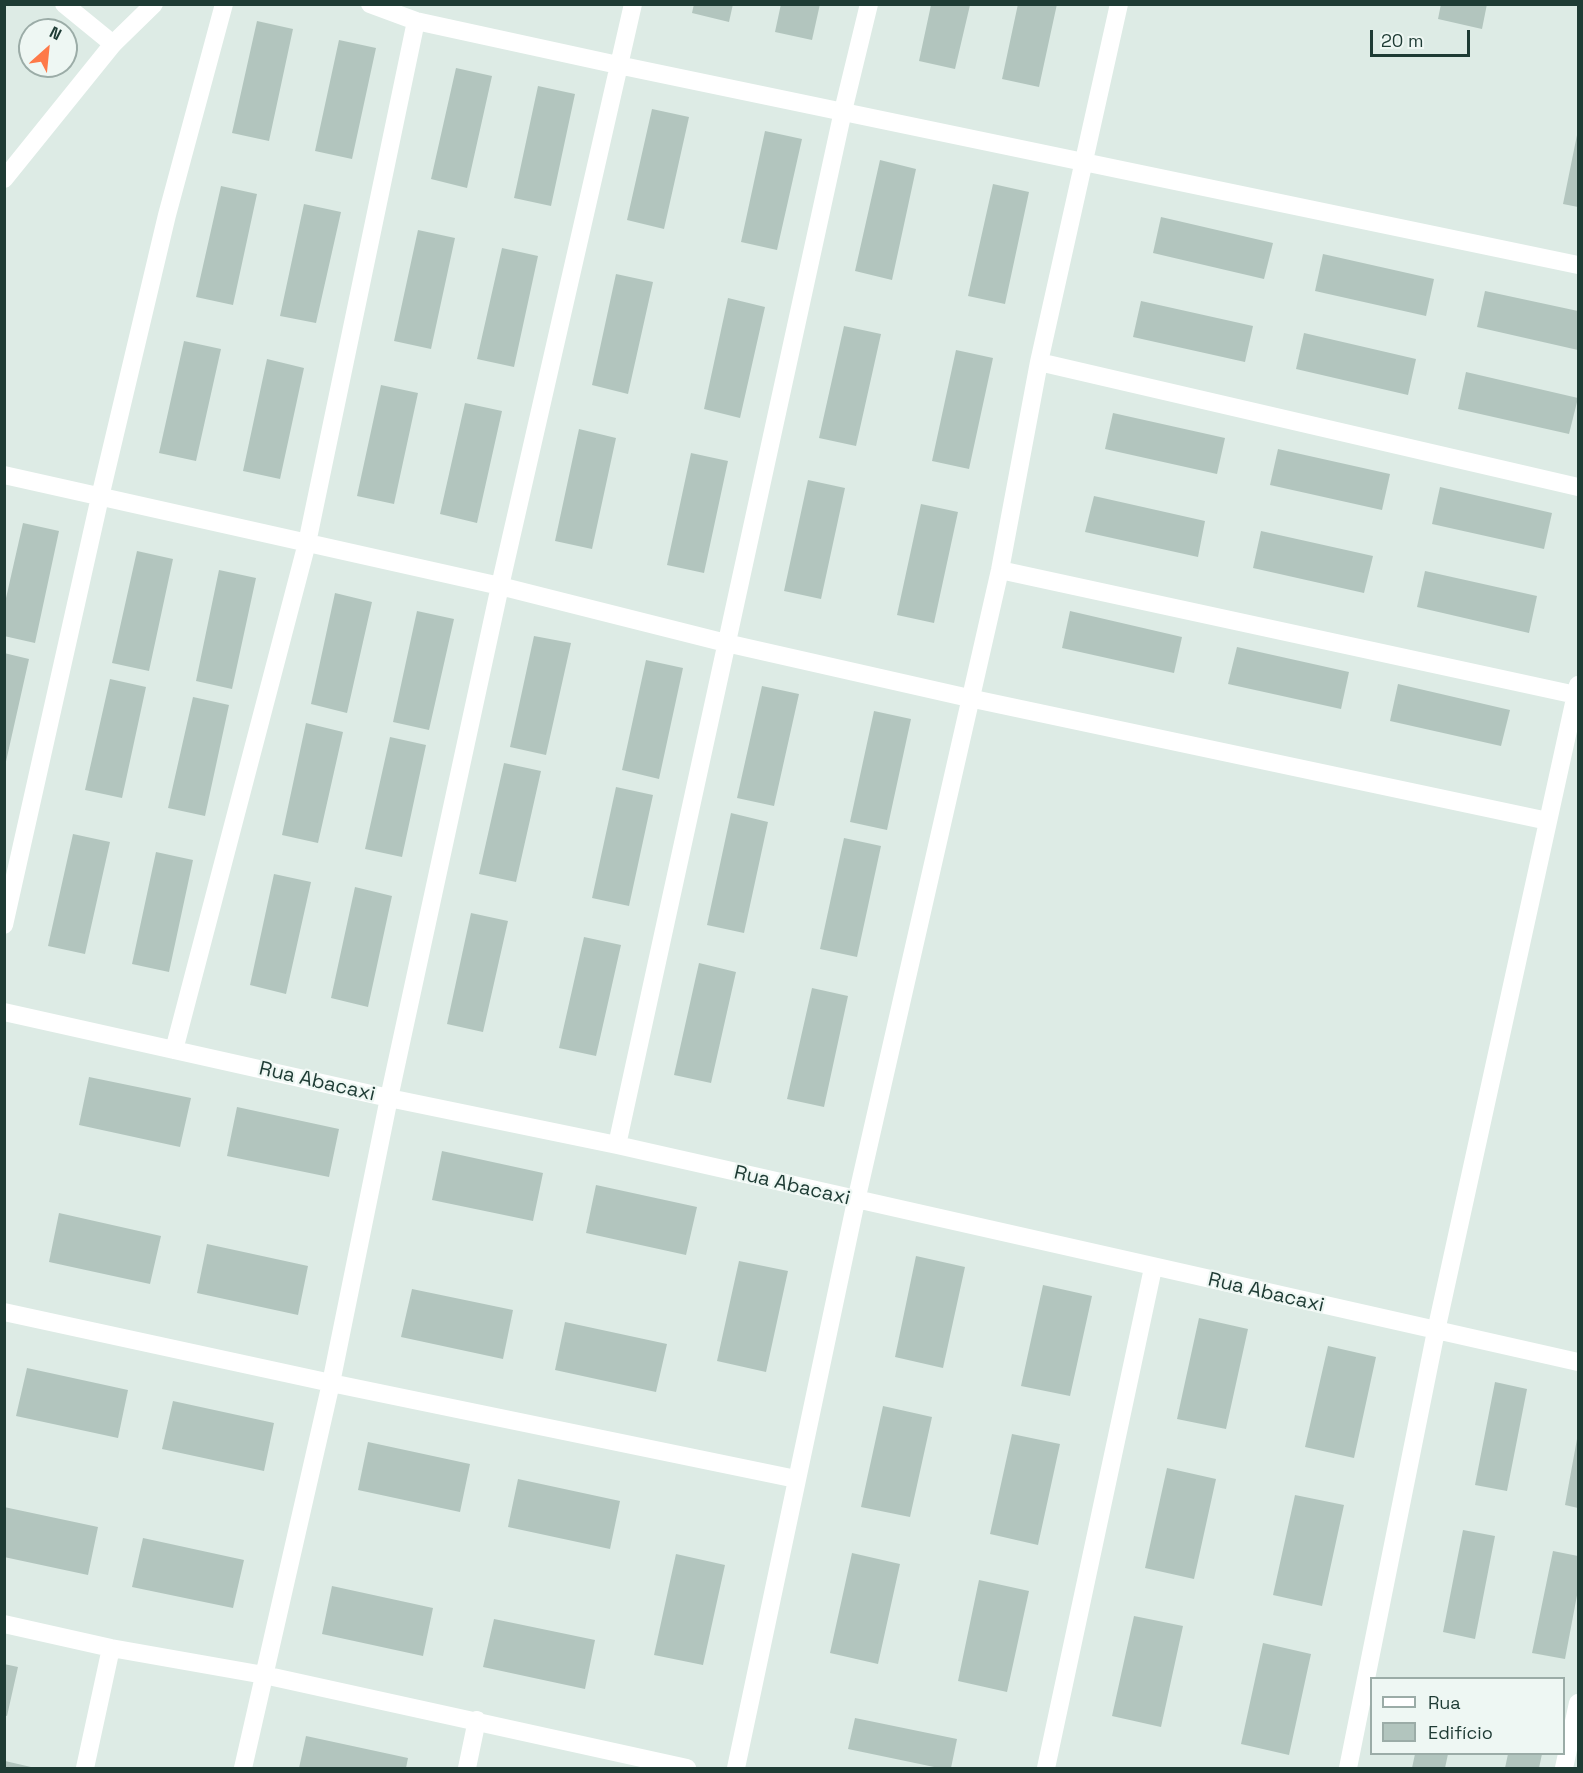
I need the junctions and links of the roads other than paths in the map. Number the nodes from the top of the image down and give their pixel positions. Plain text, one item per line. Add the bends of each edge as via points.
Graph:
1 (64, 4) edge
2 (154, 4) edge
3 (224, 4) edge
4 (370, 4) edge
5 (633, 4) edge
6 (869, 4) edge
7 (1119, 4) edge
8 (416, 21) junction
9 (113, 44) junction
10 (618, 65) junction
11 (843, 111) junction
12 (1083, 163) junction
13 (4, 179) edge
14 (1578, 265) edge
15 (1039, 362) junction
16 (4, 476) edge
17 (1578, 487) edge
18 (100, 497) junction
19 (307, 543) junction
20 (1000, 570) junction
21 (500, 585) junction
22 (726, 643) junction
23 (1577, 690) edge
24 (969, 698) junction
25 (1548, 821) junction
26 (4, 926) edge
27 (4, 1012) edge
28 (174, 1050) junction
29 (389, 1098) junction
30 (617, 1145) junction
31 (856, 1202) junction
32 (1153, 1268) junction
33 (4, 1312) edge
34 (1436, 1330) junction
35 (1578, 1362) edge
36 (331, 1383) junction
37 (796, 1479) junction
38 (4, 1624) edge
39 (111, 1648) junction
40 (264, 1675) junction
41 (1578, 1703) edge
42 (477, 1720) junction
43 (85, 1768) edge
44 (243, 1768) edge
45 (467, 1768) edge
46 (687, 1768) edge
47 (736, 1768) edge
48 (1046, 1768) edge
49 (1348, 1768) edge
50 (1564, 1768) edge

1 - 9 street
2 - 9 street
3 - 18 street via 167,215
4 - 8 street
5 - 10 street
6 - 11 street
7 - 12 street
8 - 10 street
8 - 19 street
9 - 13 street
10 - 11 street
10 - 21 street
11 - 12 street
11 - 22 street
12 - 14 street
12 - 15 street
15 - 17 street
15 - 20 street
16 - 18 street
18 - 19 street
18 - 26 street
19 - 21 street
19 - 28 street
20 - 23 street
20 - 24 street
21 - 22 street
21 - 29 street
22 - 24 street
22 - 30 street
23 - 25 street
24 - 25 street
24 - 31 street
25 - 34 street
27 - 28 street, Rua Abacaxi
28 - 29 street, Rua Abacaxi
29 - 30 street, Rua Abacaxi
29 - 36 street
30 - 31 street, Rua Abacaxi
31 - 32 street, Rua Abacaxi
31 - 37 street
32 - 34 street, Rua Abacaxi
32 - 48 street
33 - 36 street
34 - 35 street, Rua Abacaxi
34 - 49 street
36 - 37 street
36 - 40 street
37 - 47 street
38 - 39 street
39 - 40 street
39 - 43 street
40 - 42 street
40 - 44 street
41 - 50 street
42 - 45 street
42 - 46 street

